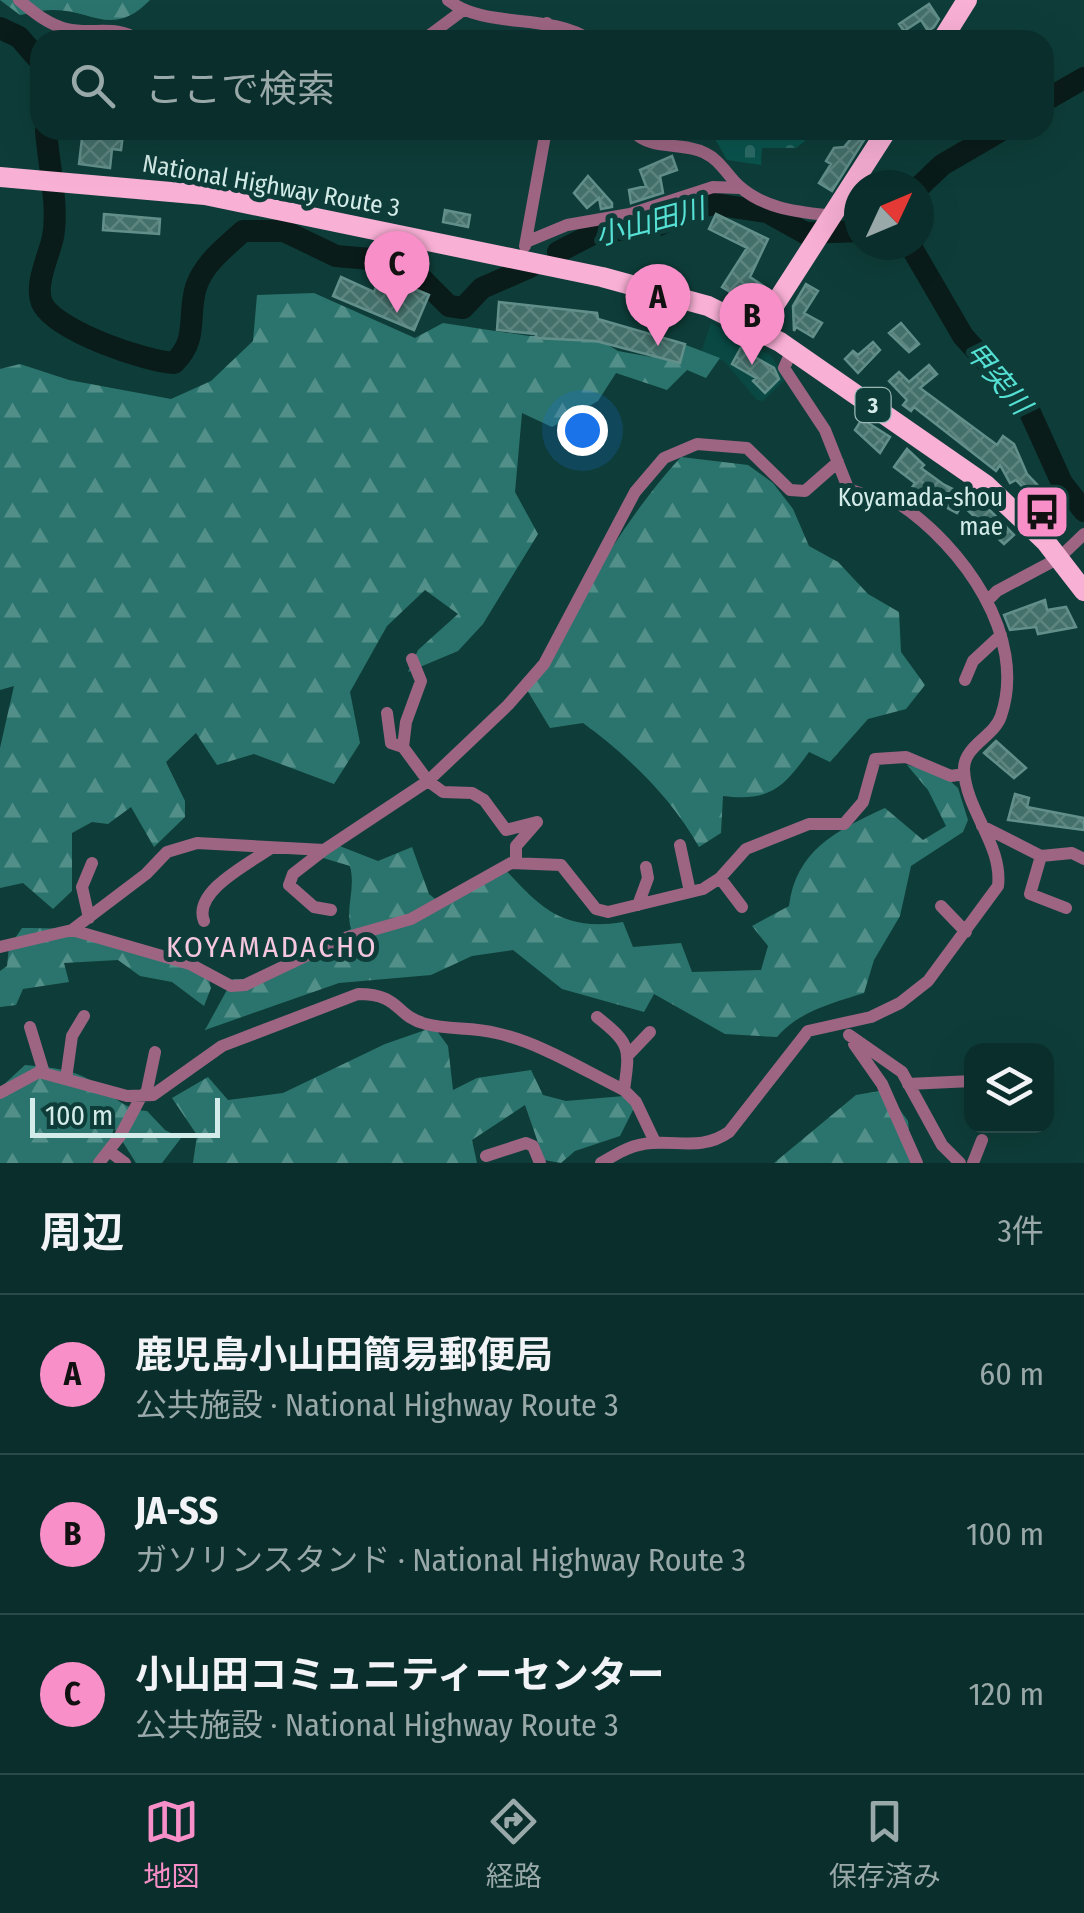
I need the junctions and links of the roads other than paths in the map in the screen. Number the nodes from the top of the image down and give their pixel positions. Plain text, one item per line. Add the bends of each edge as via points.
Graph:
1 (19, 0) edge
2 (448, 0) edge
3 (967, 0) edge
4 (462, 11) junction
5 (546, 24) junction
6 (67, 30) edge
7 (436, 30) edge
8 (547, 30) edge
9 (562, 30) edge
10 (948, 30) edge
11 (544, 140) edge
12 (642, 140) edge
13 (881, 140) edge
14 (0, 177) edge
15 (740, 188) junction
16 (832, 219) junction
17 (394, 232) junction
18 (525, 251) junction
19 (386, 269) dead end
20 (759, 328) junction
21 (792, 350) junction
22 (838, 462) junction
23 (1080, 538) edge
24 (1059, 558) junction
25 (1084, 591) edge
26 (987, 601) junction
27 (1001, 635) junction
28 (981, 652) junction
29 (964, 658) dead end
30 (412, 659) dead end
31 (964, 680) dead end
32 (387, 713) dead end
33 (403, 747) junction
34 (964, 774) junction
35 (428, 781) junction
36 (982, 826) junction
37 (680, 845) dead end
38 (272, 848) junction
39 (324, 850) junction
40 (1042, 856) junction
41 (1084, 859) edge
42 (516, 862) junction
43 (92, 863) dead end
44 (646, 867) dead end
45 (720, 878) junction
46 (690, 892) junction
47 (638, 905) junction
48 (742, 907) dead end
49 (1066, 908) dead end
50 (951, 909) dead end
51 (331, 910) dead end
52 (89, 918) junction
53 (204, 921) dead end
54 (72, 930) junction
55 (966, 932) junction
56 (0, 947) edge
57 (84, 1016) dead end
58 (597, 1017) dead end
59 (30, 1027) dead end
60 (847, 1029) junction
61 (650, 1032) dead end
62 (155, 1052) dead end
63 (629, 1054) junction
64 (44, 1073) junction
65 (66, 1079) junction
66 (964, 1080) edge
67 (908, 1084) junction
68 (624, 1090) junction
69 (0, 1093) edge
70 (144, 1096) junction
71 (982, 1140) dead end
72 (654, 1142) junction
73 (108, 1151) junction
74 (486, 1156) dead end
75 (99, 1163) edge
76 (125, 1163) edge
77 (540, 1163) edge
78 (601, 1163) edge
79 (917, 1163) edge
80 (960, 1163) edge
81 (974, 1163) edge

1 - 6 street
2 - 4 street
3 - 10 highway
4 - 5 street
4 - 7 street
5 - 8 street
5 - 9 street
11 - 18 street
12 - 15 street via 700,150
13 - 16 highway
14 - 17 highway, National Highway Route 3 / 3 via 205,194
15 - 16 street via 779,210
15 - 18 street via 713,187 630,214 567,225
16 - 20 highway
17 - 18 highway, National Highway Route 3 / 3
17 - 19 lane
18 - 20 highway, National Highway Route 3 / 3 via 670,293
20 - 21 highway, National Highway Route 3 / 3
21 - 22 street via 784,368 808,399
21 - 24 highway, National Highway Route 3 / 3 via 986,485
22 - 26 street via 848,488 896,501 937,536
22 - 35 street via 805,490 790,490 746,448 697,444 664,458 635,492 544,664
23 - 24 street
24 - 25 highway, National Highway Route 3 / 3
24 - 26 street
26 - 27 street
27 - 28 street
27 - 34 street via 1009,658 1000,720 968,753
28 - 29 street
28 - 31 street
30 - 33 street via 422,681
32 - 33 street via 392,743
33 - 35 street
34 - 36 street
34 - 45 street via 950,776 906,757 875,759 854,817 844,824 809,824 746,849
35 - 39 street
35 - 42 street via 443,792 484,800 506,830 537,822 516,846
36 - 40 street
36 - 55 street via 1000,867 998,886
37 - 46 street
38 - 39 street
38 - 52 street via 197,843 167,852
38 - 53 street via 216,888 201,913
39 - 51 street via 289,885 314,907
40 - 41 street via 1072,853
40 - 49 street via 1030,894
42 - 47 street via 561,865 596,909
42 - 54 street via 411,919 342,939 245,986
43 - 52 street via 82,887
44 - 47 street
45 - 46 street
45 - 48 street
46 - 47 street
50 - 55 street
52 - 54 street
54 - 56 street
55 - 60 street via 928,981
57 - 65 street via 72,1036
58 - 63 street via 620,1033
59 - 64 street
60 - 67 street
60 - 72 street via 822,1024 808,1031 714,1143
60 - 79 street via 882,1084
61 - 63 street
62 - 70 street
63 - 68 street
64 - 65 street
64 - 69 street
65 - 70 street
66 - 67 street
67 - 80 street via 942,1145
68 - 70 street via 529,1043 428,1025 381,994 358,994 222,1046 180,1079
68 - 72 street
70 - 73 street
71 - 81 street
72 - 78 street
73 - 75 street
73 - 76 street
74 - 77 street via 526,1143

